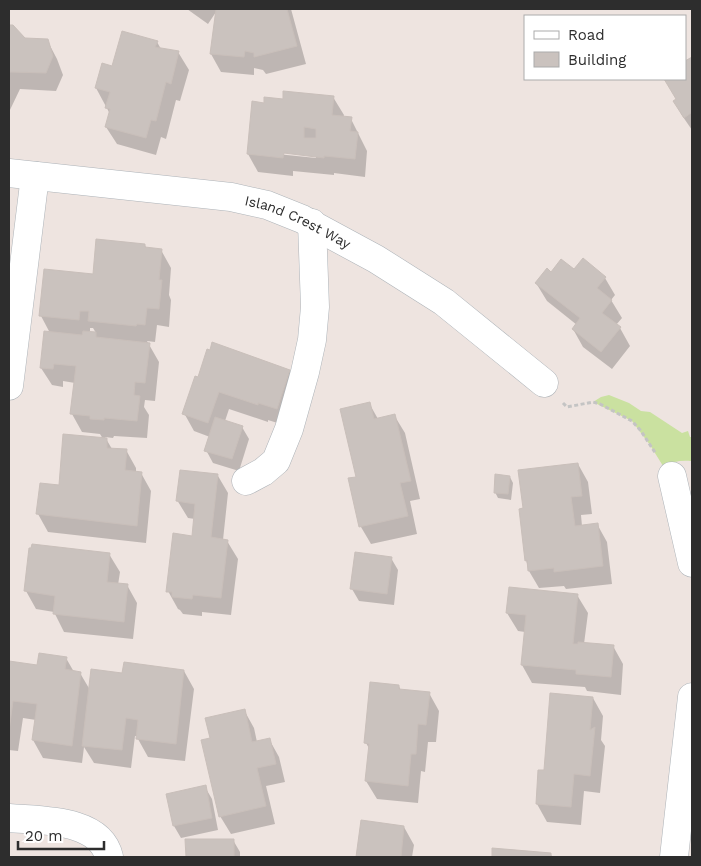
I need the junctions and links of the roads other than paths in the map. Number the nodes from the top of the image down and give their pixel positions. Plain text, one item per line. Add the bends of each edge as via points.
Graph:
1 (22, 174) edge
2 (312, 224) junction
3 (544, 383) road end
4 (9, 386) edge
5 (672, 476) road end
6 (246, 482) dead end
7 (692, 563) edge
8 (692, 697) edge
9 (9, 818) edge
10 (105, 848) edge
11 (674, 857) edge

1 - 2 street, Island Crest Way via 231,197 267,205
1 - 4 street
2 - 3 street, Island Crest Way via 444,302
2 - 6 street via 315,307 305,372 276,461
5 - 7 street
8 - 11 street
9 - 10 street via 62,823 84,829

